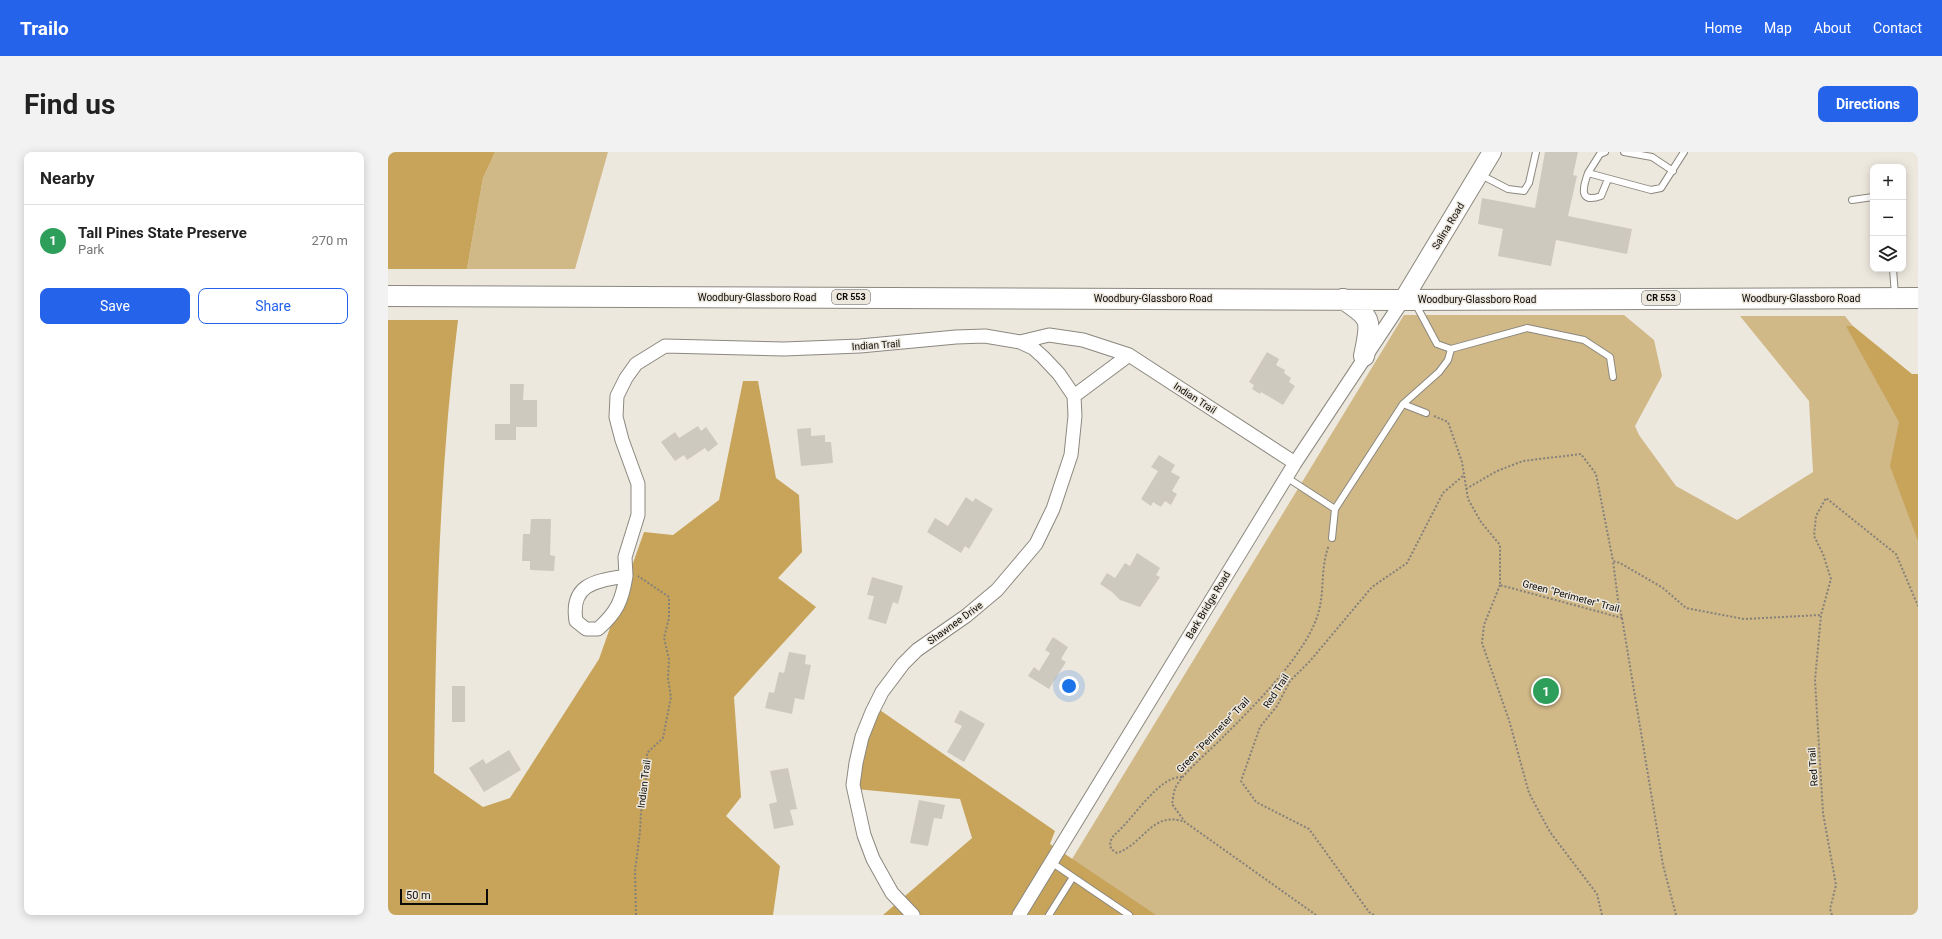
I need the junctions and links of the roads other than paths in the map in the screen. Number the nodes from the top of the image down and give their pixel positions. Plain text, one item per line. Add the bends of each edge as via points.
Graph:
1 (1492, 152) edge
2 (1536, 152) edge
3 (1605, 152) edge
4 (1624, 152) edge
5 (1684, 152) edge
6 (1673, 171) junction
7 (1588, 173) junction
8 (1479, 174) junction
9 (1608, 179) junction
10 (1870, 197) edge
11 (1852, 200) dead end
12 (1894, 272) edge
13 (388, 296) edge
14 (1895, 298) junction
15 (1918, 298) edge
16 (1342, 299) junction
17 (1408, 300) junction
18 (1020, 342) junction
19 (1451, 349) junction
20 (1128, 355) junction
21 (1364, 356) junction
22 (1614, 377) dead end
23 (1074, 396) junction
24 (1403, 404) junction
25 (1426, 413) road end
26 (1294, 463) junction
27 (1286, 477) junction
28 (1334, 509) junction
29 (1332, 538) road end
30 (630, 574) junction
31 (1051, 862) junction
32 (1073, 877) junction
33 (913, 915) edge
34 (1019, 915) edge
35 (1049, 915) edge
36 (1129, 915) edge

1 - 8 street, Salina Road
2 - 8 lane via 1529,183 1524,191 1508,189
3 - 7 lane via 1600,154
4 - 6 lane via 1652,157
5 - 6 lane
6 - 9 lane via 1662,188 1651,190
7 - 9 lane
7 - 9 lane via 1583,188 1586,196 1593,199 1601,196
8 - 17 street, Salina Road
10 - 11 lane
12 - 14 lane
13 - 16 main road, Woodbury-Glassboro Road / CR 553
14 - 15 main road, Woodbury-Glassboro Road / CR 553
14 - 17 main road, Woodbury-Glassboro Road / CR 553
16 - 17 main road, Woodbury-Glassboro Road / CR 553
16 - 21 main road via 1367,317 1369,328
17 - 19 lane via 1437,344
17 - 21 street, Bark Bridge Road
18 - 20 street, Indian Trail via 1049,336 1083,340
18 - 23 street via 1033,348 1043,357
18 - 30 street, Indian Trail via 985,336 807,348 665,346 648,356 636,364 617,396 616,417 638,484 638,515 625,557
19 - 22 lane via 1527,328 1584,340 1610,357
19 - 24 lane via 1448,360 1439,372
20 - 23 street
20 - 26 street, Indian Trail
21 - 26 street, Bark Bridge Road
23 - 33 street, Shawnee Drive via 1075,416 1071,455 1053,509 1036,544 997,590 966,616 917,650 903,664 882,692 862,737 853,785 864,835 873,859 892,893
24 - 25 lane
24 - 28 lane
26 - 27 street, Bark Bridge Road
27 - 28 lane
27 - 31 street, Bark Bridge Road
28 - 29 lane
30 - 30 street via 583,588 574,607 576,620 586,629 598,629 618,608
31 - 32 lane
31 - 34 street, Bark Bridge Road
32 - 35 lane
32 - 36 lane

